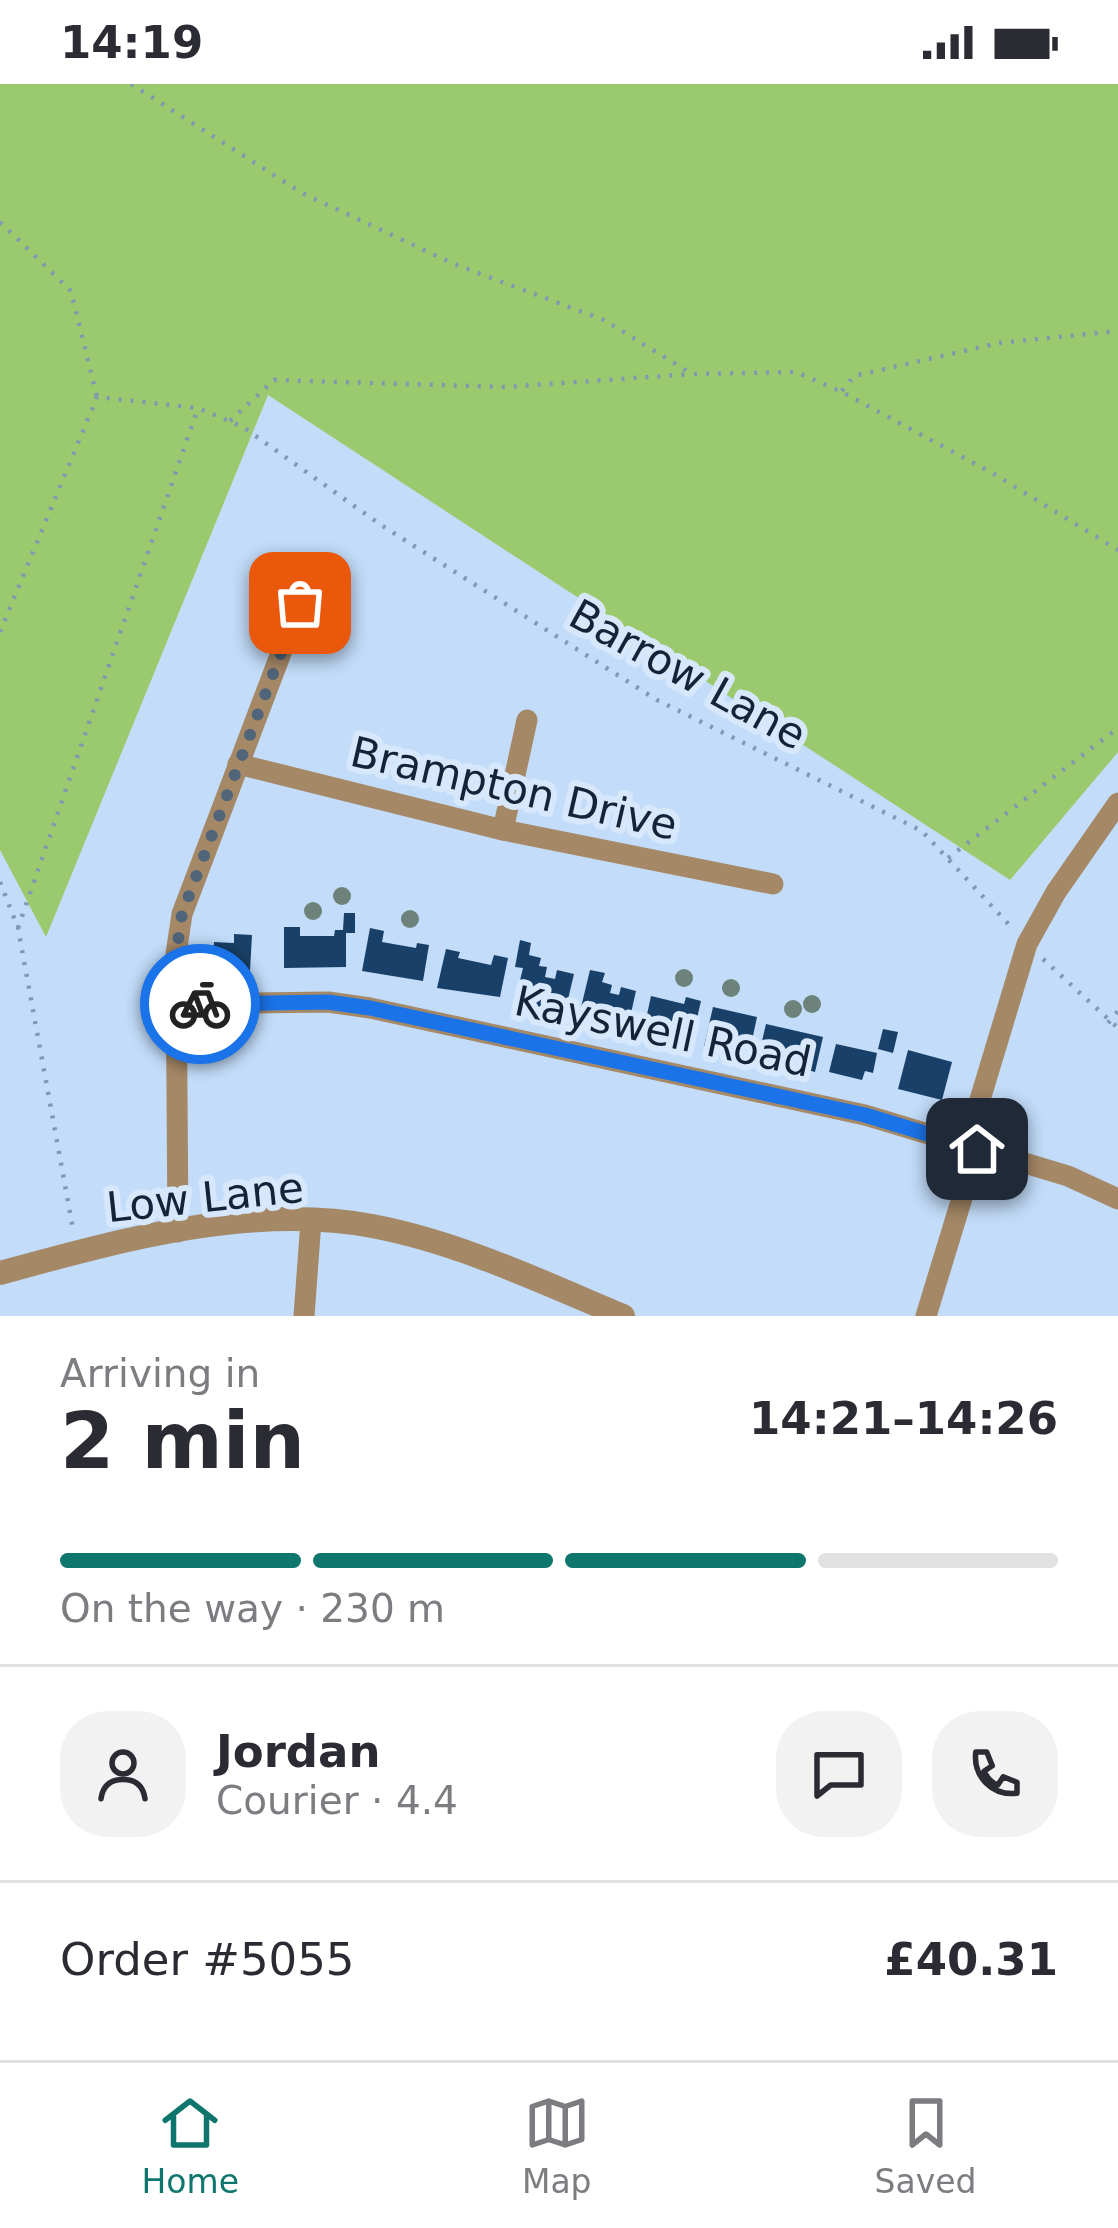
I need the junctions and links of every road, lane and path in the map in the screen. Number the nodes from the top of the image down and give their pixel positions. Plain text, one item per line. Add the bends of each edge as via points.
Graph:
1 (131, 84) edge
2 (0, 222) edge
3 (1118, 331) edge
4 (692, 374) junction
5 (842, 392) junction
6 (97, 397) junction
7 (198, 408) junction
8 (230, 421) junction
9 (1118, 550) edge
10 (298, 602) dead end
11 (0, 632) edge
12 (527, 720) dead end
13 (1118, 728) edge
14 (238, 764) junction
15 (1118, 803) edge
16 (503, 830) junction
17 (948, 858) junction
18 (0, 882) edge
19 (773, 884) dead end
20 (18, 928) junction
21 (1027, 944) junction
22 (180, 1004) junction
23 (1118, 1011) edge
24 (1108, 1022) junction
25 (1118, 1028) edge
26 (972, 1147) junction
27 (1118, 1199) edge
28 (311, 1221) junction
29 (178, 1232) junction
30 (77, 1252) junction
31 (0, 1273) edge
32 (568, 1305) edge
33 (304, 1316) edge
34 (622, 1316) edge
35 (926, 1316) edge

1 - 4 path via 302,194 454,264 604,320
2 - 6 path via 71,291
3 - 5 path via 958,352 854,376
4 - 5 path via 796,372
4 - 8 path via 505,387 274,380
5 - 9 path
6 - 7 path, Barrow Lane
6 - 11 path
7 - 8 path, Barrow Lane
7 - 20 path
8 - 17 path, Barrow Lane via 657,700 922,831
10 - 14 street
12 - 16 street
13 - 17 path
14 - 16 street, Brampton Drive
14 - 22 street via 182,914
15 - 21 street
16 - 19 street, Brampton Drive
17 - 21 path, Barrow Lane
18 - 20 path
20 - 30 path
21 - 24 path, Barrow Lane
21 - 26 street
22 - 26 street, Kayswell Road via 370,1008 865,1115
22 - 29 street
23 - 24 path
24 - 25 path, Barrow Lane
26 - 27 street, Kayswell Road
26 - 35 street
28 - 29 street, Low Lane
28 - 32 street, Low Lane via 438,1244
28 - 33 street
29 - 30 street, Low Lane
30 - 31 street, Low Lane
32 - 34 street, Low Lane

